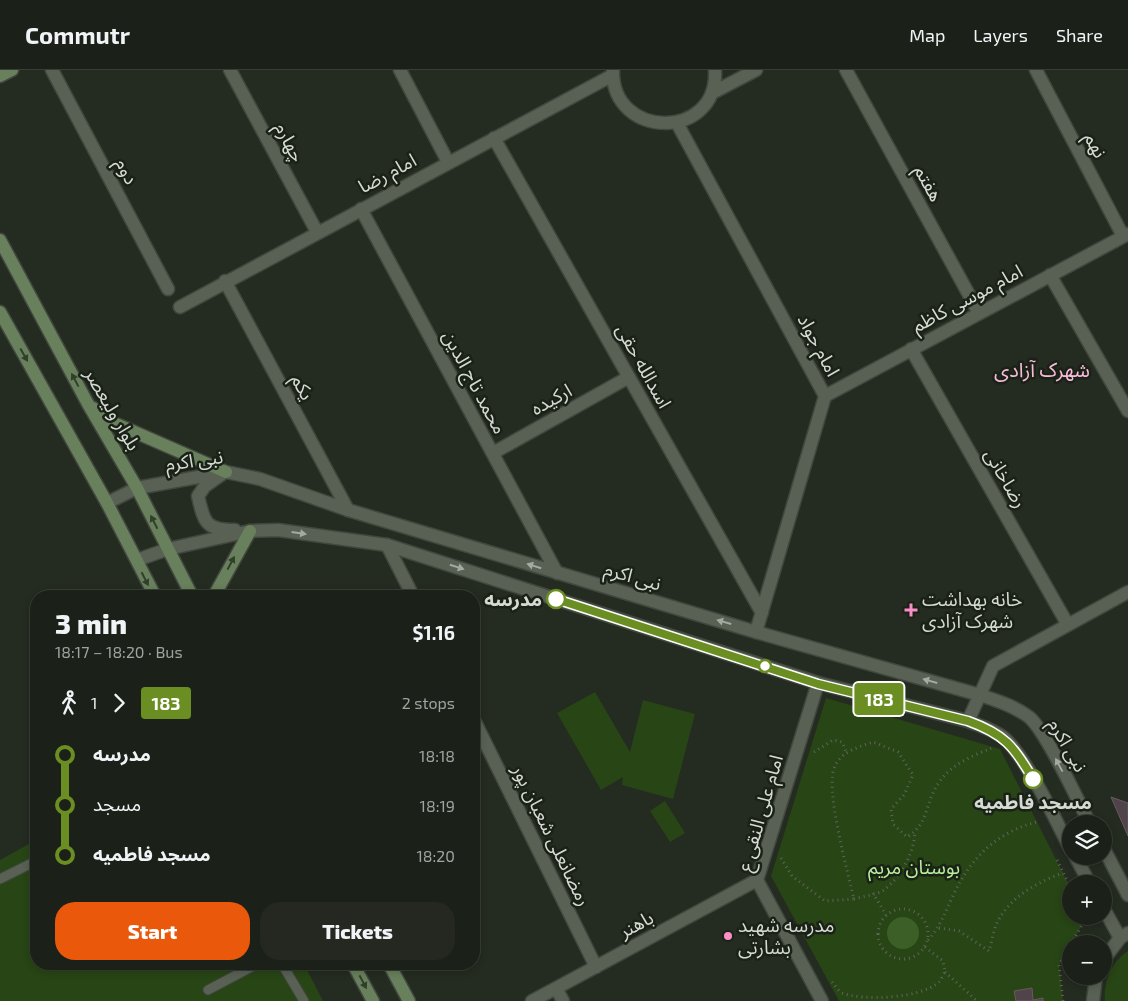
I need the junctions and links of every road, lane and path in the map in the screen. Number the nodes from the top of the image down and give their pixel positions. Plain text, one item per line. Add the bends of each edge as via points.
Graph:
1 (12, 70) edge
2 (52, 70) edge
3 (230, 70) edge
4 (400, 70) edge
5 (715, 70) edge
6 (756, 70) edge
7 (846, 70) edge
8 (1036, 70) edge
9 (613, 72) edge
10 (0, 76) edge
11 (712, 93) junction
12 (677, 123) junction
13 (494, 138) junction
14 (448, 162) junction
15 (361, 209) junction
16 (317, 232) junction
17 (1126, 235) edge
18 (0, 240) edge
19 (1050, 275) junction
20 (225, 281) junction
21 (168, 289) dead end
22 (180, 307) dead end
23 (0, 312) edge
24 (979, 313) junction
25 (911, 349) junction
26 (629, 377) junction
27 (824, 396) junction
28 (88, 404) junction
29 (1128, 411) edge
30 (492, 453) junction
31 (226, 472) junction
32 (137, 488) junction
33 (107, 503) junction
34 (348, 510) junction
35 (250, 531) junction
36 (387, 545) junction
37 (168, 549) junction
38 (137, 560) junction
39 (557, 572) junction
40 (152, 590) edge
41 (189, 590) edge
42 (217, 590) edge
43 (410, 590) edge
44 (1128, 592) edge
45 (762, 613) junction
46 (1068, 625) junction
47 (756, 632) junction
48 (818, 684) junction
49 (980, 695) junction
50 (968, 721) junction
51 (480, 732) edge
52 (985, 744) dead end
53 (994, 747) junction
54 (811, 748) dead end
55 (1000, 748) dead end
56 (846, 752) junction
57 (1033, 814) dead end
58 (1085, 815) edge
59 (1037, 822) junction
60 (1042, 830) dead end
61 (915, 832) junction
62 (1062, 833) edge
63 (1055, 856) dead end
64 (775, 861) dead end
65 (30, 864) edge
66 (1112, 865) edge
67 (1063, 873) joint
68 (0, 878) edge
69 (757, 880) junction
70 (873, 893) junction
71 (1128, 895) edge
72 (854, 899) junction
73 (886, 915) junction
74 (1112, 919) edge
75 (1082, 925) edge
76 (939, 928) junction
77 (1124, 935) edge
78 (928, 940) junction
79 (925, 947) junction
80 (1112, 949) edge
81 (596, 967) junction
82 (246, 970) edge
83 (286, 970) edge
84 (356, 970) edge
85 (392, 970) edge
86 (945, 972) junction
87 (1095, 985) edge
88 (556, 988) junction
89 (208, 990) dead end
90 (835, 994) dead end
91 (304, 1001) edge
92 (373, 1001) edge
93 (409, 1001) edge
94 (532, 1001) edge
95 (563, 1001) edge
96 (822, 1001) edge
97 (977, 1001) edge
98 (1064, 1001) edge
99 (1093, 1001) edge

1 - 10 main road
2 - 21 street, دوم
3 - 16 street, چهارم
4 - 14 street
5 - 11 street
6 - 11 street
7 - 24 street, هفتم
8 - 17 street, نهم
9 - 12 street via 616,89 634,114 647,121
9 - 13 street, امام رضا
11 - 12 street via 704,107
12 - 27 street, امام جواد
13 - 14 street, امام رضا
13 - 26 street, اسدالله حقی
14 - 15 street, امام رضا
15 - 16 street, امام رضا
15 - 30 street, محمد تاج الدین
16 - 20 street, امام رضا
17 - 19 street, امام موسی کاظم
28 -> 18 main road, بلوار ولیعصر
19 - 24 street, امام موسی کاظم
19 - 29 street
20 - 22 street, امام رضا
20 - 34 street, یکم
23 -> 33 main road
24 - 25 street, امام موسی کاظم
25 - 27 street, امام موسی کاظم
25 - 46 street, رضاخانی
26 - 30 street, ارکیده
26 - 45 street, اسدالله حقی
27 - 45 street, امام جواد
28 - 31 main road via 114,423
28 - 32 main road, بلوار ولیعصر
30 - 39 street, محمد تاج الدین
31 - 32 street, نبی اکرم
31 - 34 street, نبی اکرم via 260,479
31 - 35 street via 198,496 203,519 210,527
32 - 33 street, نبی اکرم
37 -> 32 main road, بلوار ولیعصر
33 - 38 main road
39 -> 34 street, نبی اکرم
35 -> 36 street via 278,530
35 - 37 street
42 -> 35 main road
36 - 43 street
36 -> 48 street
37 - 38 street
37 - 41 main road, بلوار ولیعصر
38 -> 40 main road
47 -> 39 street, نبی اکرم
44 - 46 street
45 - 47 street, امام جواد
46 - 49 street via 994,666
49 -> 47 street, نبی اکرم
48 - 50 street
48 - 69 street, امام علی النقی ع
49 - 50 street
58 -> 49 street, نبی اکرم via 1041,732 1030,719 1010,705
50 - 62 street via 991,729 1018,752
51 - 81 street, رمضانعلی شعبان پور
52 - 53 path
53 - 55 path
53 - 61 path via 961,763 939,781
54 - 56 path via 808,757 833,740 842,742
56 - 61 path via 873,742 898,752 913,774 904,795 891,809 893,824 907,837
56 - 72 path via 834,766 832,801
57 - 59 path
59 - 60 path
59 - 76 path via 997,838 977,856 954,894
61 - 70 path via 914,845 902,871 883,890
63 - 67 path
64 - 72 path via 778,854 792,876 824,901
65 - 68 lane
66 - 71 street
67 - 76 path via 1039,882 1015,899 998,921 989,951 959,931
69 - 81 street, باهنر
69 - 96 street, امام علی النقی ع
70 - 72 path
70 - 73 path
73 - 78 path via 901,909 916,912 927,924
73 - 79 path via 881,922 878,939 887,954 904,960 912,958
74 - 77 street
75 - 98 path via 1059,965
76 - 78 path
77 - 80 street
78 - 79 path
79 - 86 path via 944,961
81 - 88 street, باهنر
82 - 89 lane
83 - 91 lane
84 -> 92 main road
85 - 93 main road
86 - 90 path via 939,982 921,992 886,1001 859,1000 841,993 828,979
86 - 97 path
87 - 99 street
88 - 94 street, باهنر
88 - 95 street

